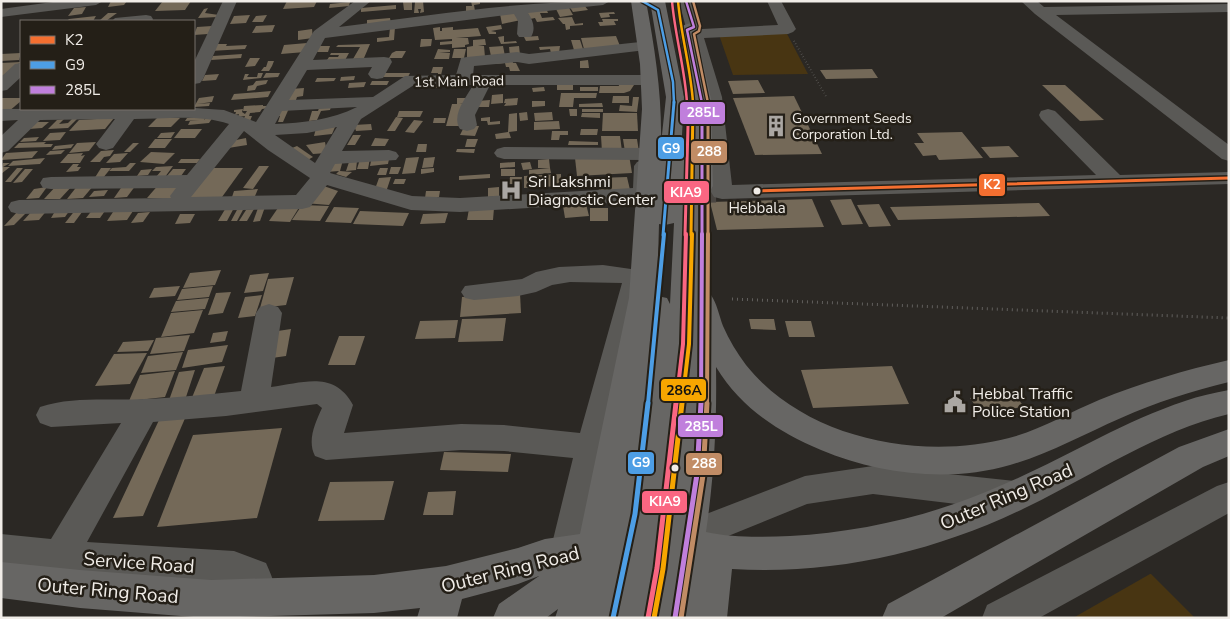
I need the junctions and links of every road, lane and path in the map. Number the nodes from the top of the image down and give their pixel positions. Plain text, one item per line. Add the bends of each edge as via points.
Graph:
1 (96, 1) edge
2 (230, 1) edge
3 (603, 1) edge
4 (632, 1) edge
5 (642, 1) edge
6 (686, 1) edge
7 (774, 1) edge
8 (76, 2) edge
9 (369, 2) edge
10 (1034, 6) edge
11 (1229, 8) edge
12 (519, 9) junction
13 (11, 12) edge
14 (148, 16) edge
15 (669, 16) edge
16 (66, 19) dead end
17 (126, 20) edge
18 (788, 29) junction
19 (320, 34) junction
20 (525, 34) dead end
21 (640, 47) junction
22 (300, 65) junction
23 (20, 69) edge
24 (377, 74) dead end
25 (195, 77) edge
26 (463, 80) junction
27 (484, 80) junction
28 (644, 80) junction
29 (1, 86) edge
30 (828, 98) dead end
31 (381, 100) junction
32 (276, 106) junction
33 (179, 111) edge
34 (76, 112) edge
35 (131, 112) edge
36 (1, 115) edge
37 (36, 115) junction
38 (1048, 115) dead end
39 (354, 116) junction
40 (467, 124) dead end
41 (249, 126) junction
42 (106, 144) dead end
43 (1, 147) edge
44 (504, 153) dead end
45 (644, 154) junction
46 (1229, 155) edge
47 (389, 156) dead end
48 (323, 170) junction
49 (1229, 178) edge
50 (192, 181) junction
51 (51, 182) dead end
52 (1115, 182) junction
53 (175, 204) junction
54 (20, 207) dead end
55 (474, 292) dead end
56 (717, 300) junction
57 (269, 313) dead end
58 (1229, 318) edge
59 (1229, 371) edge
60 (254, 401) junction
61 (1229, 402) edge
62 (144, 411) junction
63 (51, 414) dead end
64 (1229, 442) edge
65 (593, 447) junction
66 (1015, 496) junction
67 (1229, 496) edge
68 (674, 542) junction
69 (1, 550) edge
70 (715, 552) junction
71 (580, 553) junction
72 (60, 557) junction
73 (1, 580) edge
74 (258, 598) junction
75 (442, 601) edge
76 (513, 618) edge
77 (546, 618) edge
78 (575, 618) edge
79 (613, 618) edge
80 (648, 618) edge
81 (675, 618) edge
82 (707, 618) edge
83 (902, 618) edge
84 (1001, 618) edge

1 - 8 street
2 - 25 street
3 - 12 street
4 - 21 street
5 - 15 highway
6 - 15 street
7 - 18 street
8 - 13 street
8 - 16 street
9 - 19 street
10 - 11 street
10 - 46 street
12 - 19 street
12 - 20 street via 526,21
14 - 17 street
15 - 18 street
15 - 52 street via 713,98 722,192
15 - 56 highway via 688,30 702,99
15 - 71 highway via 649,64 652,110 643,298 601,522
15 - 79 highway via 675,98 653,357 635,514
15 - 80 highway via 686,89 688,126 683,344 658,568
18 - 30 path
19 - 22 street
21 - 26 street via 467,62
21 - 28 street
22 - 24 street via 384,62
22 - 32 street
23 - 29 street
26 - 27 street, 1st Main Road
26 - 31 street, 1st Main Road via 411,80
27 - 28 street, 1st Main Road
27 - 40 street via 466,115
28 - 45 street
31 - 32 street
31 - 39 street, 1st Main Road
32 - 41 street via 265,124
33 - 35 street
33 - 41 street via 224,116
34 - 35 street
34 - 37 street
35 - 42 street
36 - 37 street
37 - 43 street
38 - 52 street
39 - 41 street, 1st Main Road via 308,128
39 - 48 street
41 - 48 street via 275,146
41 - 50 street
44 - 45 street
45 - 48 street via 644,194 460,205 411,203
47 - 48 street
48 - 53 street via 302,202
49 - 52 street
50 - 51 street
50 - 53 street
53 - 54 street
55 - 65 street via 526,287 549,277 588,274 636,278
56 - 58 path
56 - 59 highway via 712,336 737,375 763,401 800,426 824,437 874,452 914,459 948,460 1008,452 1134,399
56 - 81 highway via 701,421 698,474
57 - 60 street
60 - 62 street
60 - 65 street via 323,392 338,405 326,447 461,437
61 - 66 highway, Outer Ring Road via 1194,410 1161,423
62 - 63 street
62 - 72 street
64 - 83 highway via 1191,457
65 - 71 street via 579,498
66 - 68 street via 873,480 805,490
66 - 70 highway, Outer Ring Road via 949,523 885,541 826,551
67 - 84 street
68 - 70 highway, Outer Ring Road
68 - 71 highway, Outer Ring Road
69 - 72 street, Service Road
70 - 82 highway
71 - 75 highway, Outer Ring Road via 544,556
71 - 76 highway via 561,583
71 - 77 highway via 549,599
71 - 78 highway
72 - 74 street, Service Road via 137,555 234,568 253,574
73 - 74 highway, Outer Ring Road via 211,599
74 - 75 highway, Outer Ring Road via 418,590

